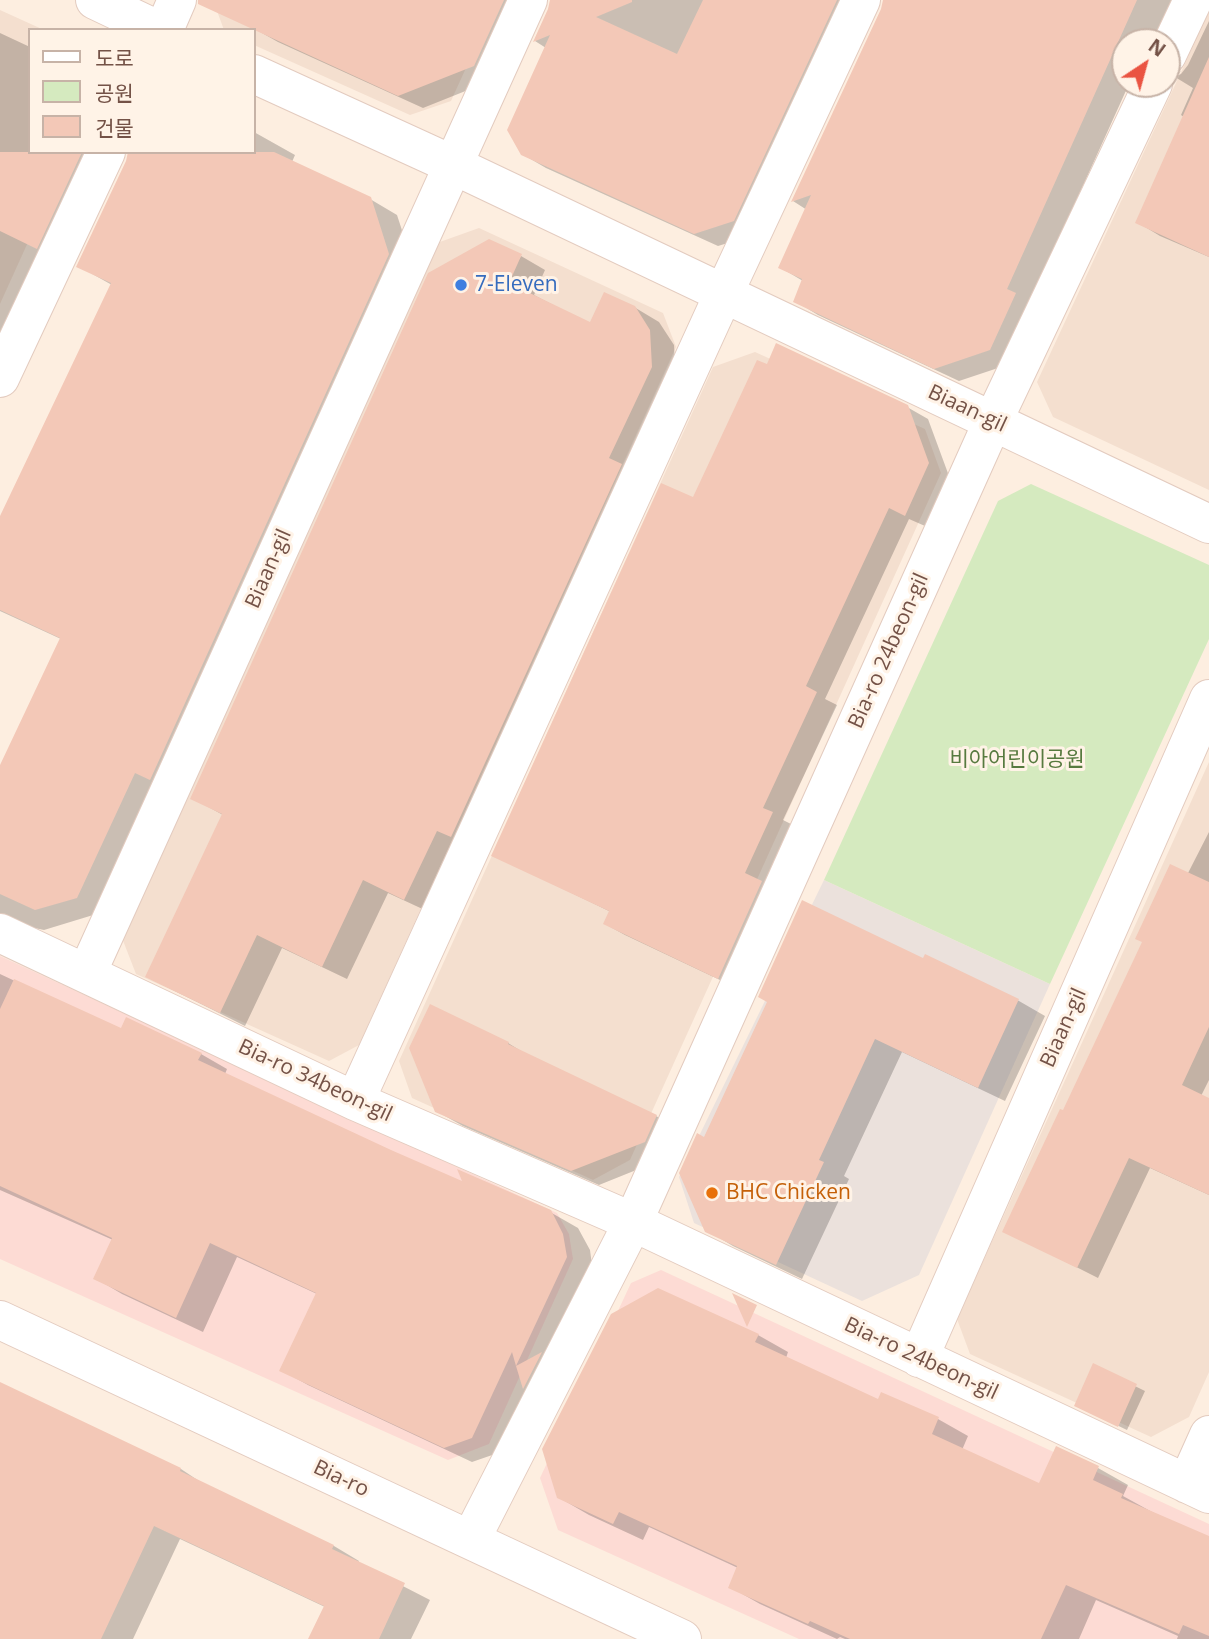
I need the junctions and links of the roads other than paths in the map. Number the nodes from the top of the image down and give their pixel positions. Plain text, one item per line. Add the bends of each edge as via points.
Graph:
1 (95, 0) edge
2 (177, 0) edge
3 (528, 0) edge
4 (861, 0) edge
5 (1193, 0) edge
6 (154, 28) edge
7 (165, 28) edge
8 (1180, 28) edge
9 (256, 75) edge
10 (1146, 98) edge
11 (105, 154) edge
12 (452, 164) junction
13 (723, 295) junction
14 (0, 378) edge
15 (993, 421) junction
16 (1209, 524) edge
17 (1209, 699) edge
18 (0, 933) edge
19 (87, 973) junction
20 (355, 1101) junction
21 (633, 1222) junction
22 (0, 1320) edge
23 (919, 1358) junction
24 (1209, 1435) edge
25 (1198, 1489) edge
26 (471, 1539) junction
27 (682, 1639) edge

1 - 6 street
2 - 7 street
3 - 12 street, Biaan-gil
4 - 13 street
5 - 8 street
9 - 12 street, Biaan-gil
10 - 15 street, Bia-ro 24beon-gil
11 - 14 street
12 - 13 street, Biaan-gil
12 - 19 street, Biaan-gil
13 - 15 street, Biaan-gil
13 - 20 street
15 - 16 street, Biaan-gil
15 - 21 street, Bia-ro 24beon-gil
17 - 23 street, Biaan-gil
18 - 19 street, Bia-ro 34beon-gil
19 - 20 street, Bia-ro 34beon-gil
20 - 21 street, Bia-ro 34beon-gil
21 - 23 street, Bia-ro 24beon-gil
21 - 26 street, Bia-ro 24beon-gil
22 - 26 street, Bia-ro
23 - 25 street, Bia-ro 24beon-gil
24 - 25 street
26 - 27 street, Bia-ro

